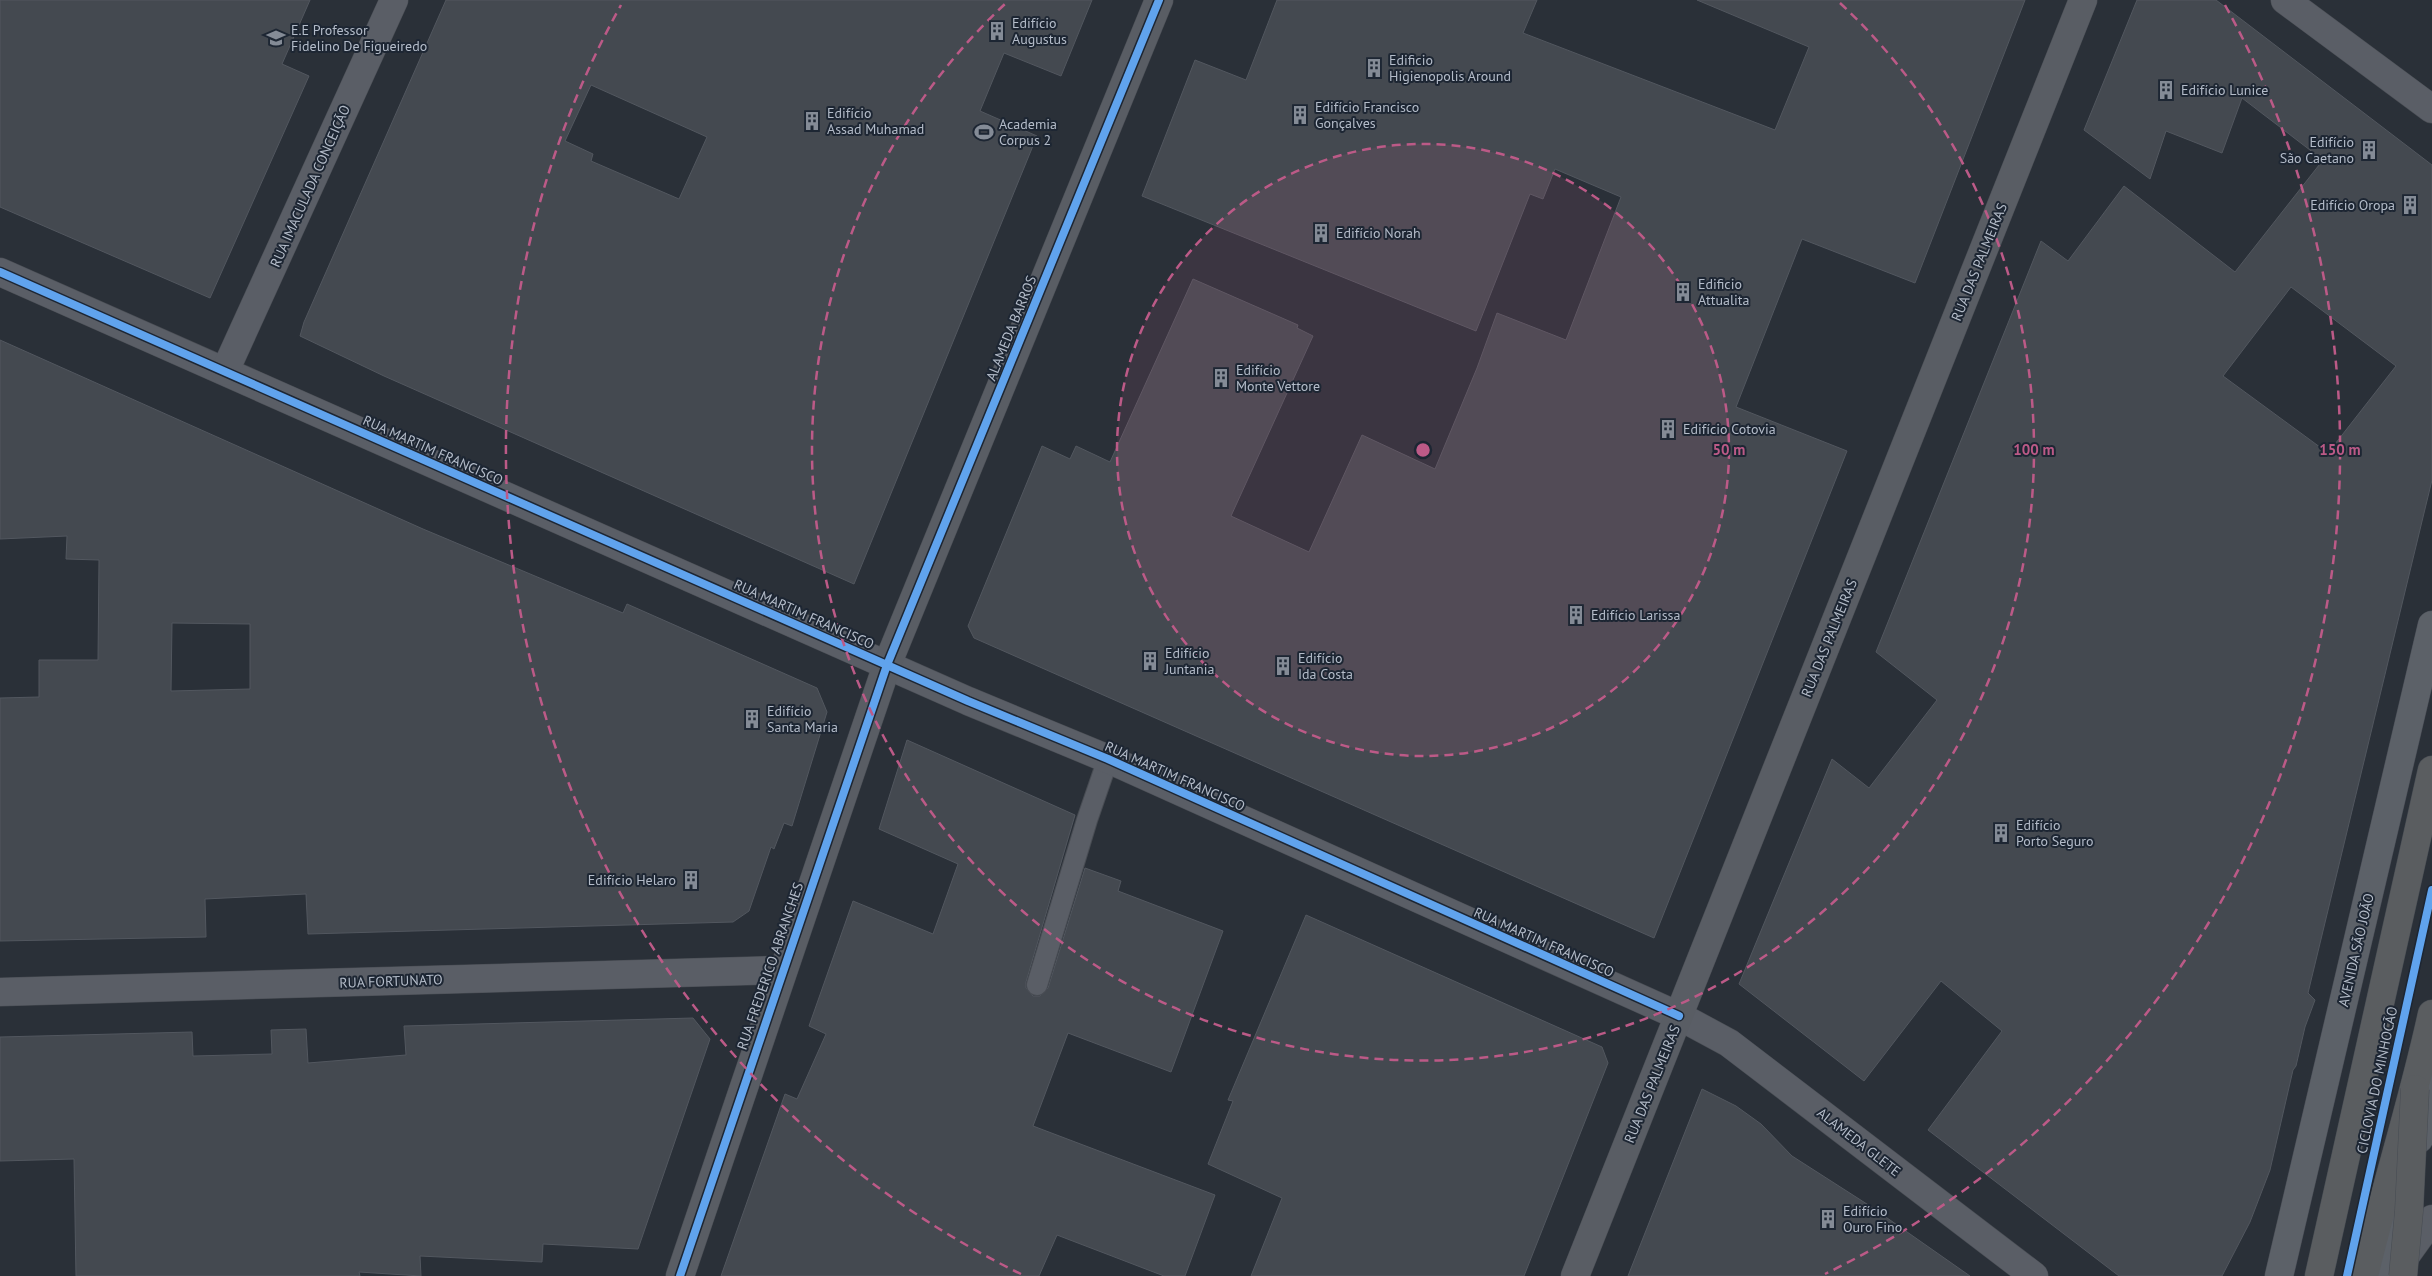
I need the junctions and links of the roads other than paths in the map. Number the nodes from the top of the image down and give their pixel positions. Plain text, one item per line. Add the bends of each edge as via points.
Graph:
1 (394, 0) edge
2 (1159, 0) edge
3 (2083, 0) edge
4 (2285, 0) edge
5 (2432, 109) edge
6 (0, 272) edge
7 (226, 371) junction
8 (2432, 625) edge
9 (887, 665) junction
10 (1108, 759) junction
11 (2432, 770) edge
12 (782, 970) junction
13 (1037, 985) dead end
14 (0, 992) edge
15 (2432, 1014) edge
16 (1679, 1016) junction
17 (2424, 1088) edge
18 (2432, 1219) edge
19 (680, 1276) edge
20 (1576, 1276) edge
21 (2034, 1276) edge
22 (2279, 1276) edge
23 (2319, 1276) edge
24 (2364, 1276) edge
25 (2386, 1276) edge
26 (2391, 1276) edge
27 (2403, 1276) edge

1 - 7 street, RUA IMACULADA CONCEIÇÃO
2 - 9 street, ALAMEDA BARROS
3 - 16 street, RUA DAS PALMEIRAS
4 - 5 street
6 - 7 street, RUA MARTIM FRANCISCO
7 - 9 street, RUA MARTIM FRANCISCO
8 - 22 main road, AVENIDA SÃO JOÃO
9 - 10 street, RUA MARTIM FRANCISCO
9 - 12 street, RUA FREDERICO ABRANCHES
10 - 13 lane via 1086,820
10 - 16 street, RUA MARTIM FRANCISCO
11 - 23 highway
12 - 14 street, RUA FORTUNATO
12 - 19 street, RUA FREDERICO ABRANCHES
15 - 17 highway
16 - 20 street, RUA DAS PALMEIRAS
16 - 21 street, ALAMEDA GLETE via 1729,1043
17 - 24 highway, bridge via 2376,1226
17 - 25 main road
17 - 27 highway, bridge
18 - 26 street

